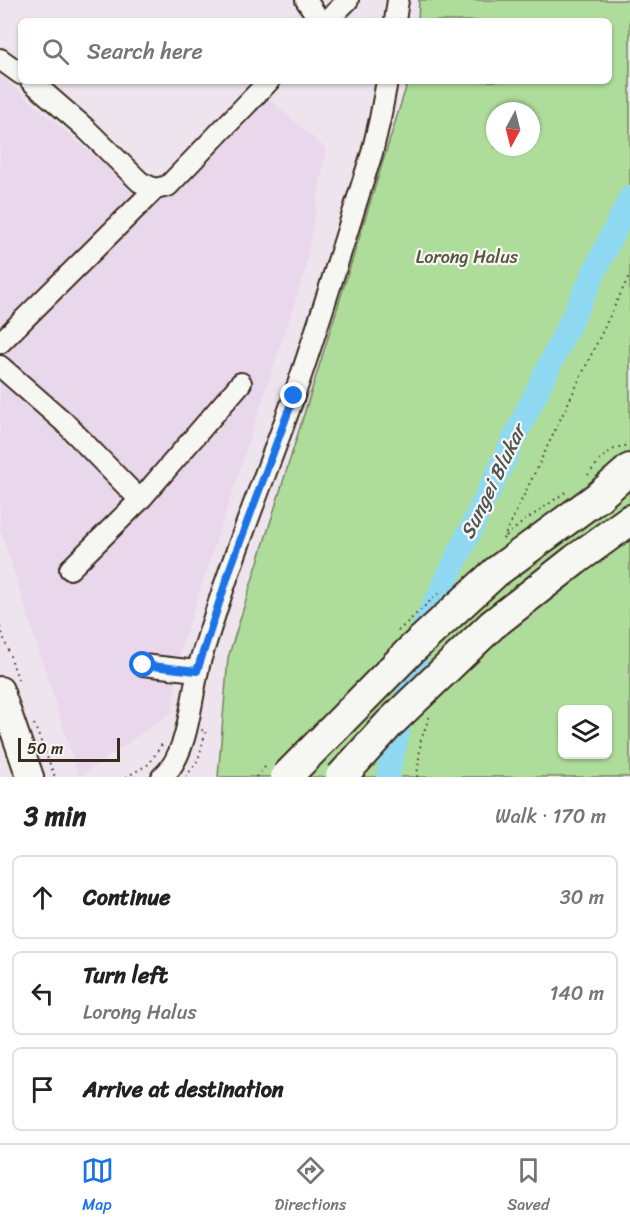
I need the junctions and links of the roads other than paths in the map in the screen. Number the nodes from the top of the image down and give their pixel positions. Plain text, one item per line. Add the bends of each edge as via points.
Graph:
1 (306, 0) edge
2 (348, 0) edge
3 (398, 0) edge
4 (318, 18) edge
5 (330, 18) edge
6 (395, 18) edge
7 (0, 59) edge
8 (18, 72) edge
9 (34, 84) edge
10 (266, 84) edge
11 (386, 84) edge
12 (155, 189) junction
13 (0, 344) edge
14 (0, 366) edge
15 (241, 383) dead end
16 (630, 469) edge
17 (630, 485) edge
18 (592, 487) junction
19 (140, 500) junction
20 (630, 520) edge
21 (70, 569) dead end
22 (143, 665) dead end
23 (197, 671) junction
24 (0, 690) edge
25 (30, 777) edge
26 (162, 777) edge
27 (286, 777) edge
28 (341, 777) edge

1 - 4 street
2 - 5 street
3 - 6 street
7 - 8 street
9 - 12 street via 141,182
10 - 12 street via 168,186
11 - 23 street via 372,153 294,396
12 - 13 street
14 - 19 street via 64,422
15 - 19 street
16 - 18 highway
17 - 18 highway
18 - 27 highway, bridge via 411,650
19 - 21 street
20 - 28 highway, bridge via 484,632 389,724
22 - 23 street
23 - 26 street via 180,752
24 - 25 main road

